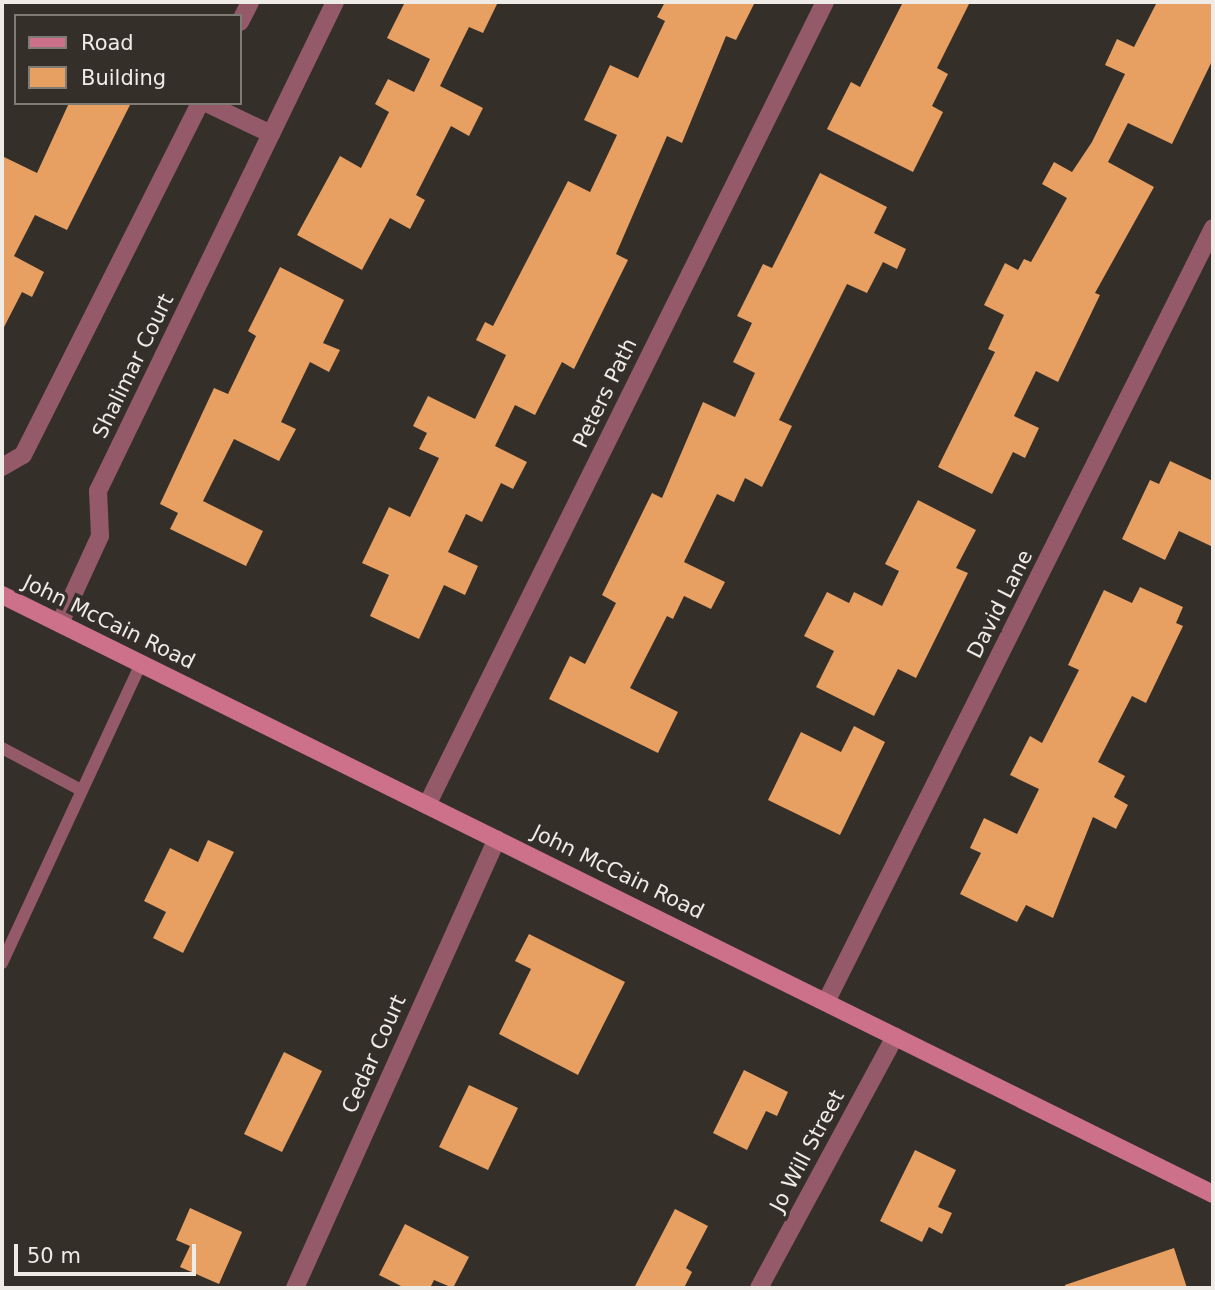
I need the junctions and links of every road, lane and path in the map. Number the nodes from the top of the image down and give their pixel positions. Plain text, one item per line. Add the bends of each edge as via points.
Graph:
1 (250, 2) edge
2 (335, 2) edge
3 (825, 2) edge
4 (242, 18) edge
5 (199, 105) edge
6 (210, 105) edge
7 (271, 134) junction
8 (1213, 228) edge
9 (2, 467) edge
10 (2, 595) edge
11 (60, 623) junction
12 (141, 663) junction
13 (2, 748) edge
14 (79, 789) junction
15 (427, 805) junction
16 (497, 839) junction
17 (2, 963) edge
18 (827, 1000) junction
19 (895, 1036) junction
20 (1213, 1194) edge
21 (295, 1288) edge
22 (760, 1288) edge

1 - 4 street
2 - 7 street, Shalimar Court
3 - 15 street, Peters Path
5 - 9 street via 23,455
6 - 7 street
7 - 11 street, Shalimar Court via 98,489 100,536
8 - 18 street, David Lane
10 - 11 main road, John McCain Road
11 - 12 main road, John McCain Road
12 - 14 lane
12 - 15 main road, John McCain Road
13 - 14 lane
14 - 17 lane
15 - 16 main road, John McCain Road
16 - 18 main road, John McCain Road
16 - 21 street, Cedar Court
18 - 19 main road, John McCain Road
19 - 20 main road, John McCain Road
19 - 22 street, Jo Will Street

